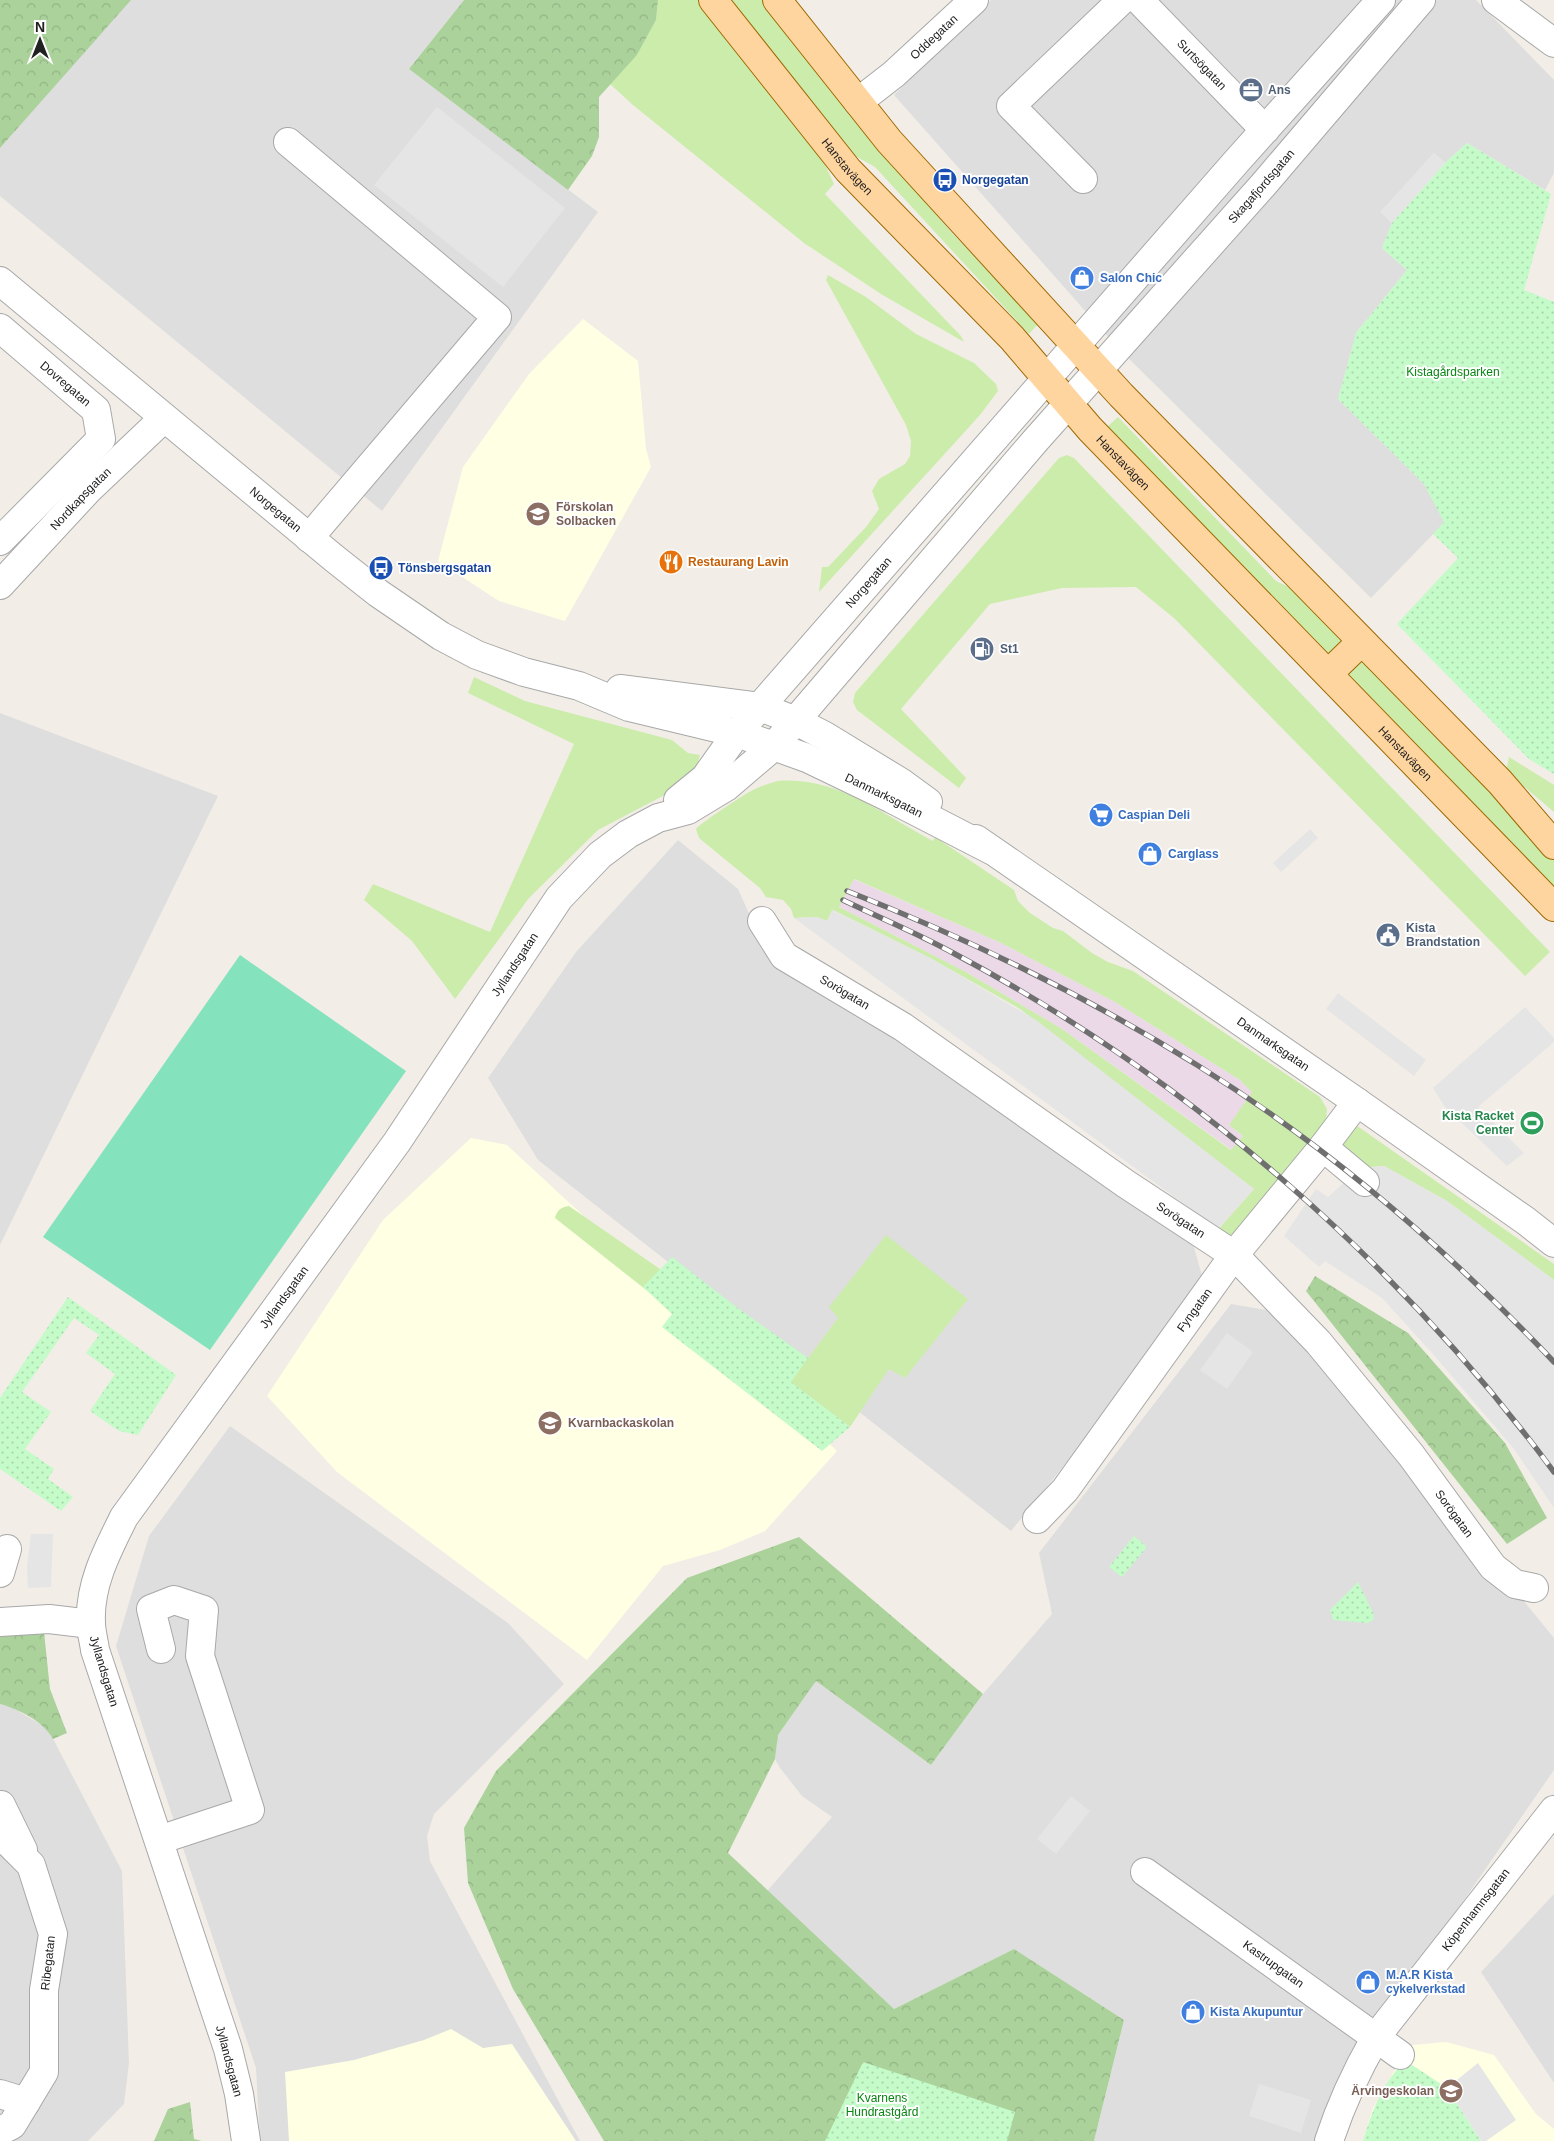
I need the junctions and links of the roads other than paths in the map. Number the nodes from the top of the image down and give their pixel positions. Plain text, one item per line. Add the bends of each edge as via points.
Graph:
1 (713, 0) edge
2 (777, 0) edge
3 (974, 0) edge
4 (1122, 0) edge
5 (1138, 0) edge
6 (1381, 0) edge
7 (1421, 0) edge
8 (1496, 0) edge
9 (1554, 43) edge
10 (858, 102) junction
11 (1265, 130) junction
12 (288, 142) dead end
13 (1083, 179) dead end
14 (0, 281) edge
15 (0, 328) edge
16 (1076, 345) junction
17 (1099, 371) junction
18 (1047, 378) junction
19 (1069, 404) junction
20 (164, 418) junction
21 (79, 480) junction
22 (308, 538) junction
23 (0, 541) edge
24 (0, 585) edge
25 (1361, 642) junction
26 (1329, 673) junction
27 (579, 686) junction
28 (760, 707) junction
29 (796, 721) junction
30 (737, 733) junction
31 (773, 747) junction
32 (1500, 782) junction
33 (658, 818) junction
34 (1554, 826) edge
35 (1554, 845) edge
36 (991, 850) junction
37 (1554, 907) edge
38 (762, 921) dead end
39 (1357, 1102) junction
40 (1323, 1147) junction
41 (1365, 1182) dead end
42 (1554, 1243) edge
43 (1234, 1255) junction
44 (1037, 1519) dead end
45 (1534, 1588) dead end
46 (0, 1622) edge
47 (90, 1624) junction
48 (162, 1649) dead end
49 (0, 1799) edge
50 (1554, 1810) edge
51 (0, 1834) edge
52 (159, 1840) junction
53 (30, 1865) junction
54 (1144, 1872) dead end
55 (1376, 2037) junction
56 (1400, 2055) dead end
57 (0, 2094) edge
58 (26, 2102) junction
59 (0, 2131) edge
60 (246, 2141) edge
61 (1329, 2141) edge

1 - 18 main road, Hanstavägen via 848,170
2 - 10 main road
3 - 10 street, Oddegatan via 894,74
4 - 13 street via 1011,106
5 - 11 street, Surtsögatan
6 - 11 street
7 - 17 street, Skagafjordsgatan
8 - 9 street
10 - 16 main road via 889,141
11 - 16 street
12 - 22 street via 497,317
14 - 20 street, Norgegatan
15 - 21 street, Dovregatan via 96,410 101,438
16 - 17 main road
16 - 18 street, Norgegatan
17 - 19 street
17 - 25 main road
18 - 19 main road, Hanstavägen
18 - 28 street, Norgegatan
19 - 26 main road, Hanstavägen
19 - 29 street
20 - 21 street, Nordkapsgatan
20 - 22 street, Norgegatan
21 - 23 street, Dovregatan
21 - 24 street, Nordkapsgatan
22 - 27 street, Norgegatan via 378,593 441,636 477,655 524,672
25 - 26 main road
25 - 32 main road
26 - 37 main road, Hanstavägen
27 - 28 street, Norgegatan
27 - 30 street, Norgegatan via 629,707
28 - 29 street, Norgegatan
28 - 30 street, Norgegatan
29 - 31 street
29 - 36 street, Danmarksgatan via 902,783
30 - 31 street, Norgegatan
30 - 33 street, Jyllandsgatan via 705,778
31 - 33 street, Jyllandsgatan via 726,787 688,810
31 - 36 street, Danmarksgatan via 807,758 892,798
32 - 34 main road
32 - 35 main road
33 - 47 street, Jyllandsgatan via 628,834 600,855 559,898 397,1142 124,1517 93,1589
36 - 39 street, Danmarksgatan
38 - 43 street, Sorögatan via 784,956 903,1027 1126,1184
39 - 40 street, Fyngatan
39 - 42 street, Danmarksgatan
40 - 41 street
40 - 43 street, Fyngatan
43 - 44 street, Fyngatan via 1065,1490
43 - 45 street, Sorögatan via 1318,1342 1411,1455 1493,1567 1515,1584
46 - 47 street via 49,1619
47 - 52 street, Jyllandsgatan via 95,1650
48 - 52 street via 151,1609 174,1600 204,1610 200,1656 250,1810
49 - 53 street
50 - 55 street, Köpenhamnsgatan
51 - 53 street, Ribegatan
52 - 60 street, Jyllandsgatan via 228,2049
53 - 58 street, Ribegatan via 53,1934 44,1990 44,2072
54 - 55 street, Kastrupgatan
55 - 56 street, Kastrupgatan
55 - 61 street, Köpenhamnsgatan via 1340,2107
57 - 58 street
58 - 59 street, Ribegatan via 12,2125

